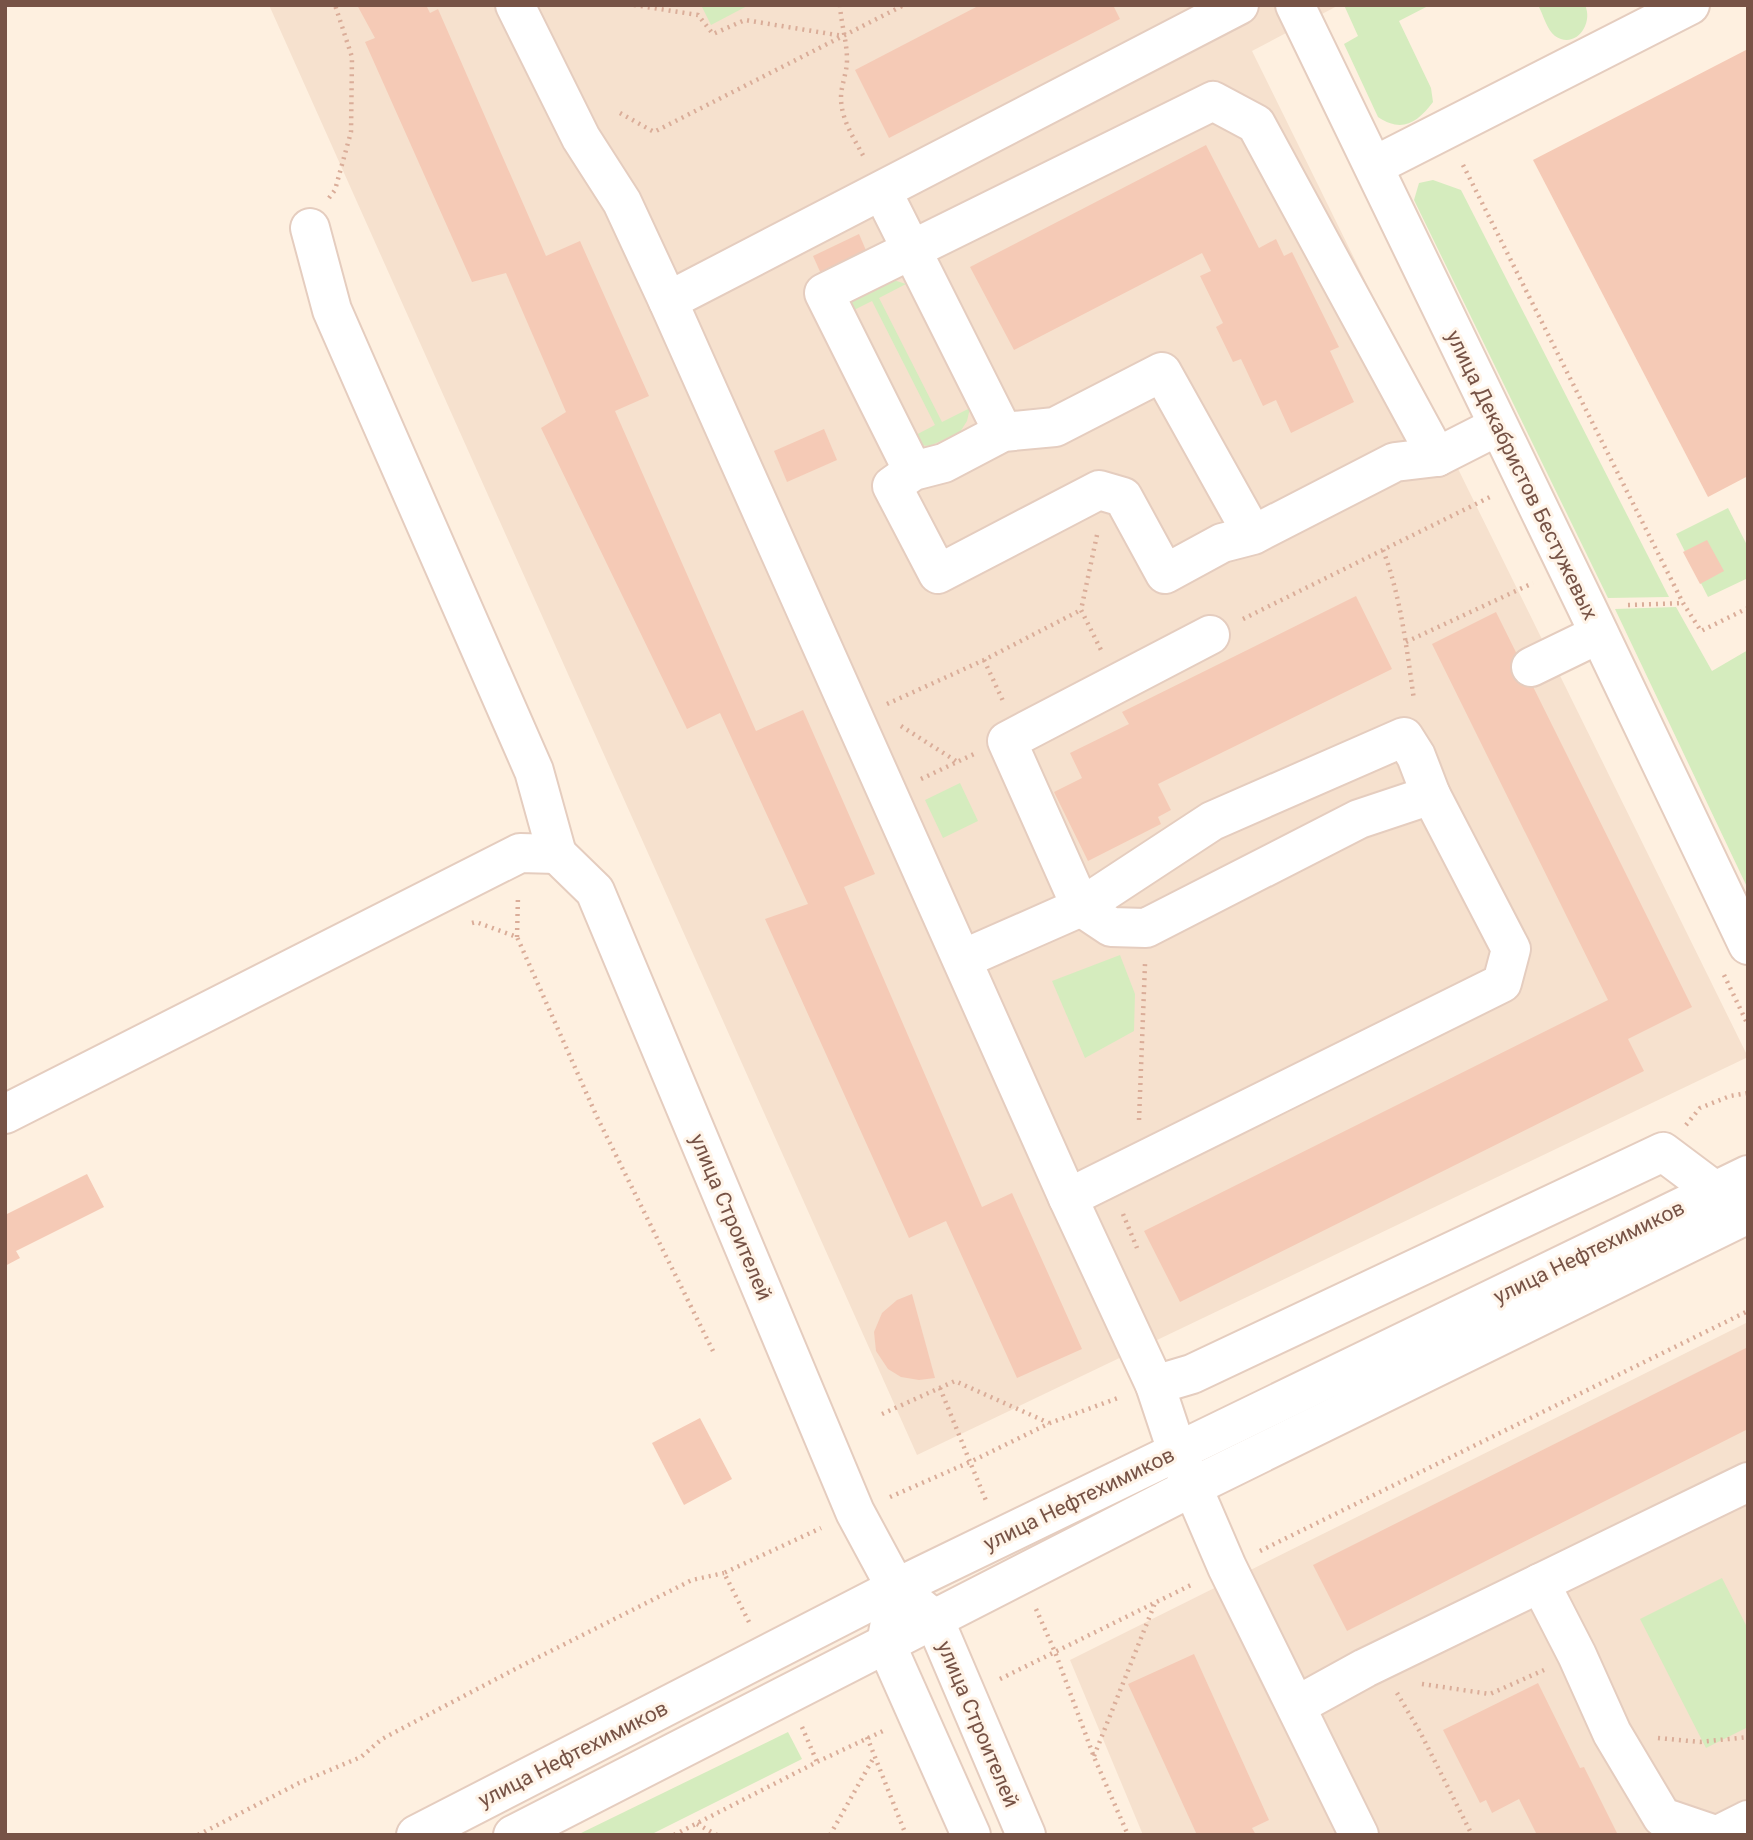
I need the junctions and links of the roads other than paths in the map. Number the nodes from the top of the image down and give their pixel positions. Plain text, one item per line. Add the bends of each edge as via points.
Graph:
1 (515, 5) edge
2 (1239, 5) edge
3 (1295, 5) edge
4 (1690, 5) edge
5 (1374, 166) junction
6 (882, 191) junction
7 (310, 228) road end
8 (912, 249) junction
9 (668, 301) junction
10 (1499, 426) junction
11 (1003, 432) junction
12 (1437, 457) junction
13 (913, 471) junction
14 (1252, 535) junction
15 (1593, 620) junction
16 (1210, 635) road end
17 (1531, 667) dead end
18 (1431, 795) junction
19 (557, 854) junction
20 (1081, 907) junction
21 (1748, 945) edge
22 (962, 959) junction
23 (5, 1114) edge
24 (1732, 1183) edge
25 (1068, 1198) junction
26 (1748, 1214) edge
27 (1155, 1385) junction
28 (1177, 1451) junction
29 (1748, 1482) edge
30 (1192, 1487) junction
31 (1540, 1583) junction
32 (896, 1588) junction
33 (934, 1619) junction
34 (886, 1644) junction
35 (1296, 1706) junction
36 (1748, 1820) edge
37 (416, 1835) edge
38 (513, 1835) edge
39 (971, 1835) edge
40 (1026, 1835) edge
41 (1359, 1835) edge
42 (1716, 1835) edge

1 - 9 street via 581,138 622,202
2 - 6 street
3 - 5 street, улица Декабристов Бестужевых
4 - 5 street
5 - 10 street, улица Декабристов Бестужевых
6 - 8 street
6 - 9 street
7 - 19 street via 332,310 534,771
8 - 11 street
8 - 12 street via 1213,101 1256,124
8 - 13 street via 824,293
9 - 22 street via 864,713 888,795
10 - 12 street
10 - 15 street, улица Декабристов Бестужевых
11 - 13 street via 944,463
11 - 14 street via 1055,427 1163,372
12 - 14 street via 1395,462
13 - 14 street via 892,486 938,574 1099,490 1123,497 1165,574 1222,543
15 - 17 street
15 - 21 street, улица Декабристов Бестужевых
16 - 20 street via 1007,741
18 - 20 street via 1359,819 1146,928 1111,927
18 - 20 street via 1404,737 1212,821
18 - 25 street via 1511,950 1502,983
19 - 23 street via 520,853
19 - 32 street, улица Строителей via 595,891 855,1512
20 - 22 street
22 - 25 street
24 - 27 street via 1663,1152 1192,1374
24 - 28 street, улица Нефтехимиков
25 - 27 street
26 - 30 street
27 - 28 street
28 - 30 street
28 - 32 street, улица Нефтехимиков
29 - 31 street
30 - 33 street
30 - 35 street
31 - 35 street via 1377,1674
31 - 42 street via 1612,1733 1662,1818
32 - 33 street, улица Строителей
32 - 34 street
32 - 37 street, улица Нефтехимиков
33 - 34 street
33 - 40 street, улица Строителей
34 - 38 street
34 - 39 street
35 - 41 street
36 - 42 street

